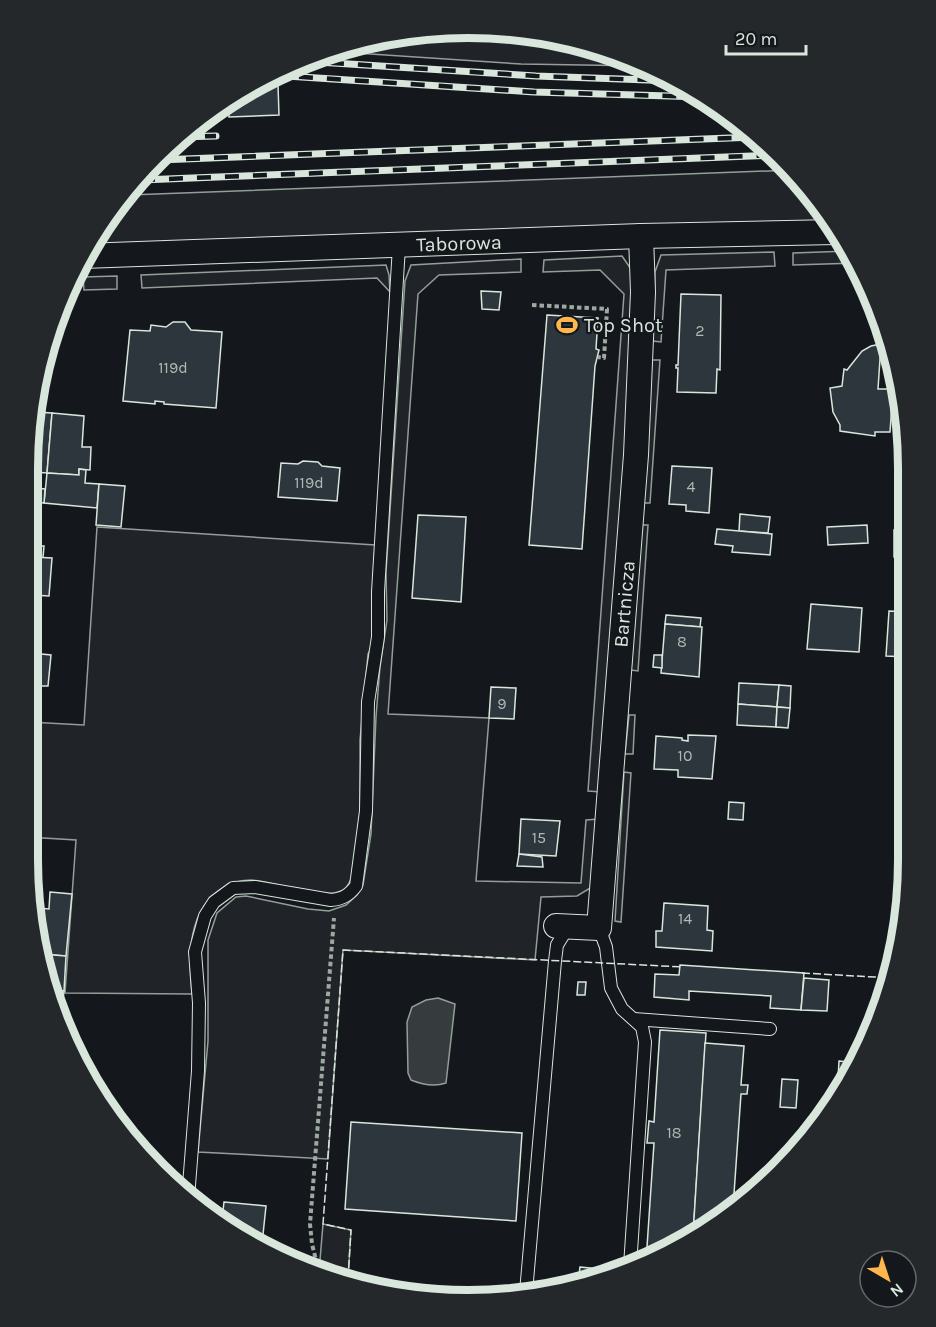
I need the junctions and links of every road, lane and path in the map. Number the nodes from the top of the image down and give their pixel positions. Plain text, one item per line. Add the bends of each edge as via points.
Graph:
1 (828, 232) edge
2 (641, 236) junction
3 (399, 246) junction
4 (94, 256) edge
5 (532, 305) dead end
6 (598, 357) dead end
7 (336, 900) junction
8 (562, 927) joint
9 (599, 928) junction
10 (634, 1019) junction
11 (770, 1029) dead end
12 (189, 1187) edge
13 (631, 1258) edge
14 (316, 1262) edge
15 (527, 1286) edge

1 - 2 street, Taborowa
2 - 3 street, Taborowa
2 - 9 street, Bartnicza via 643,292 636,455
3 - 4 street, Taborowa
3 - 7 lane via 378,637 368,702 366,812 356,886
5 - 6 path via 607,309 604,358
7 - 12 lane via 255,887 233,888 214,902 205,916 195,952 198,1071
7 - 14 path via 310,1224
8 - 9 street
8 - 15 lane via 555,961
9 - 10 lane via 606,947 611,988 622,1009
10 - 11 lane
10 - 13 lane via 642,1027 645,1042

